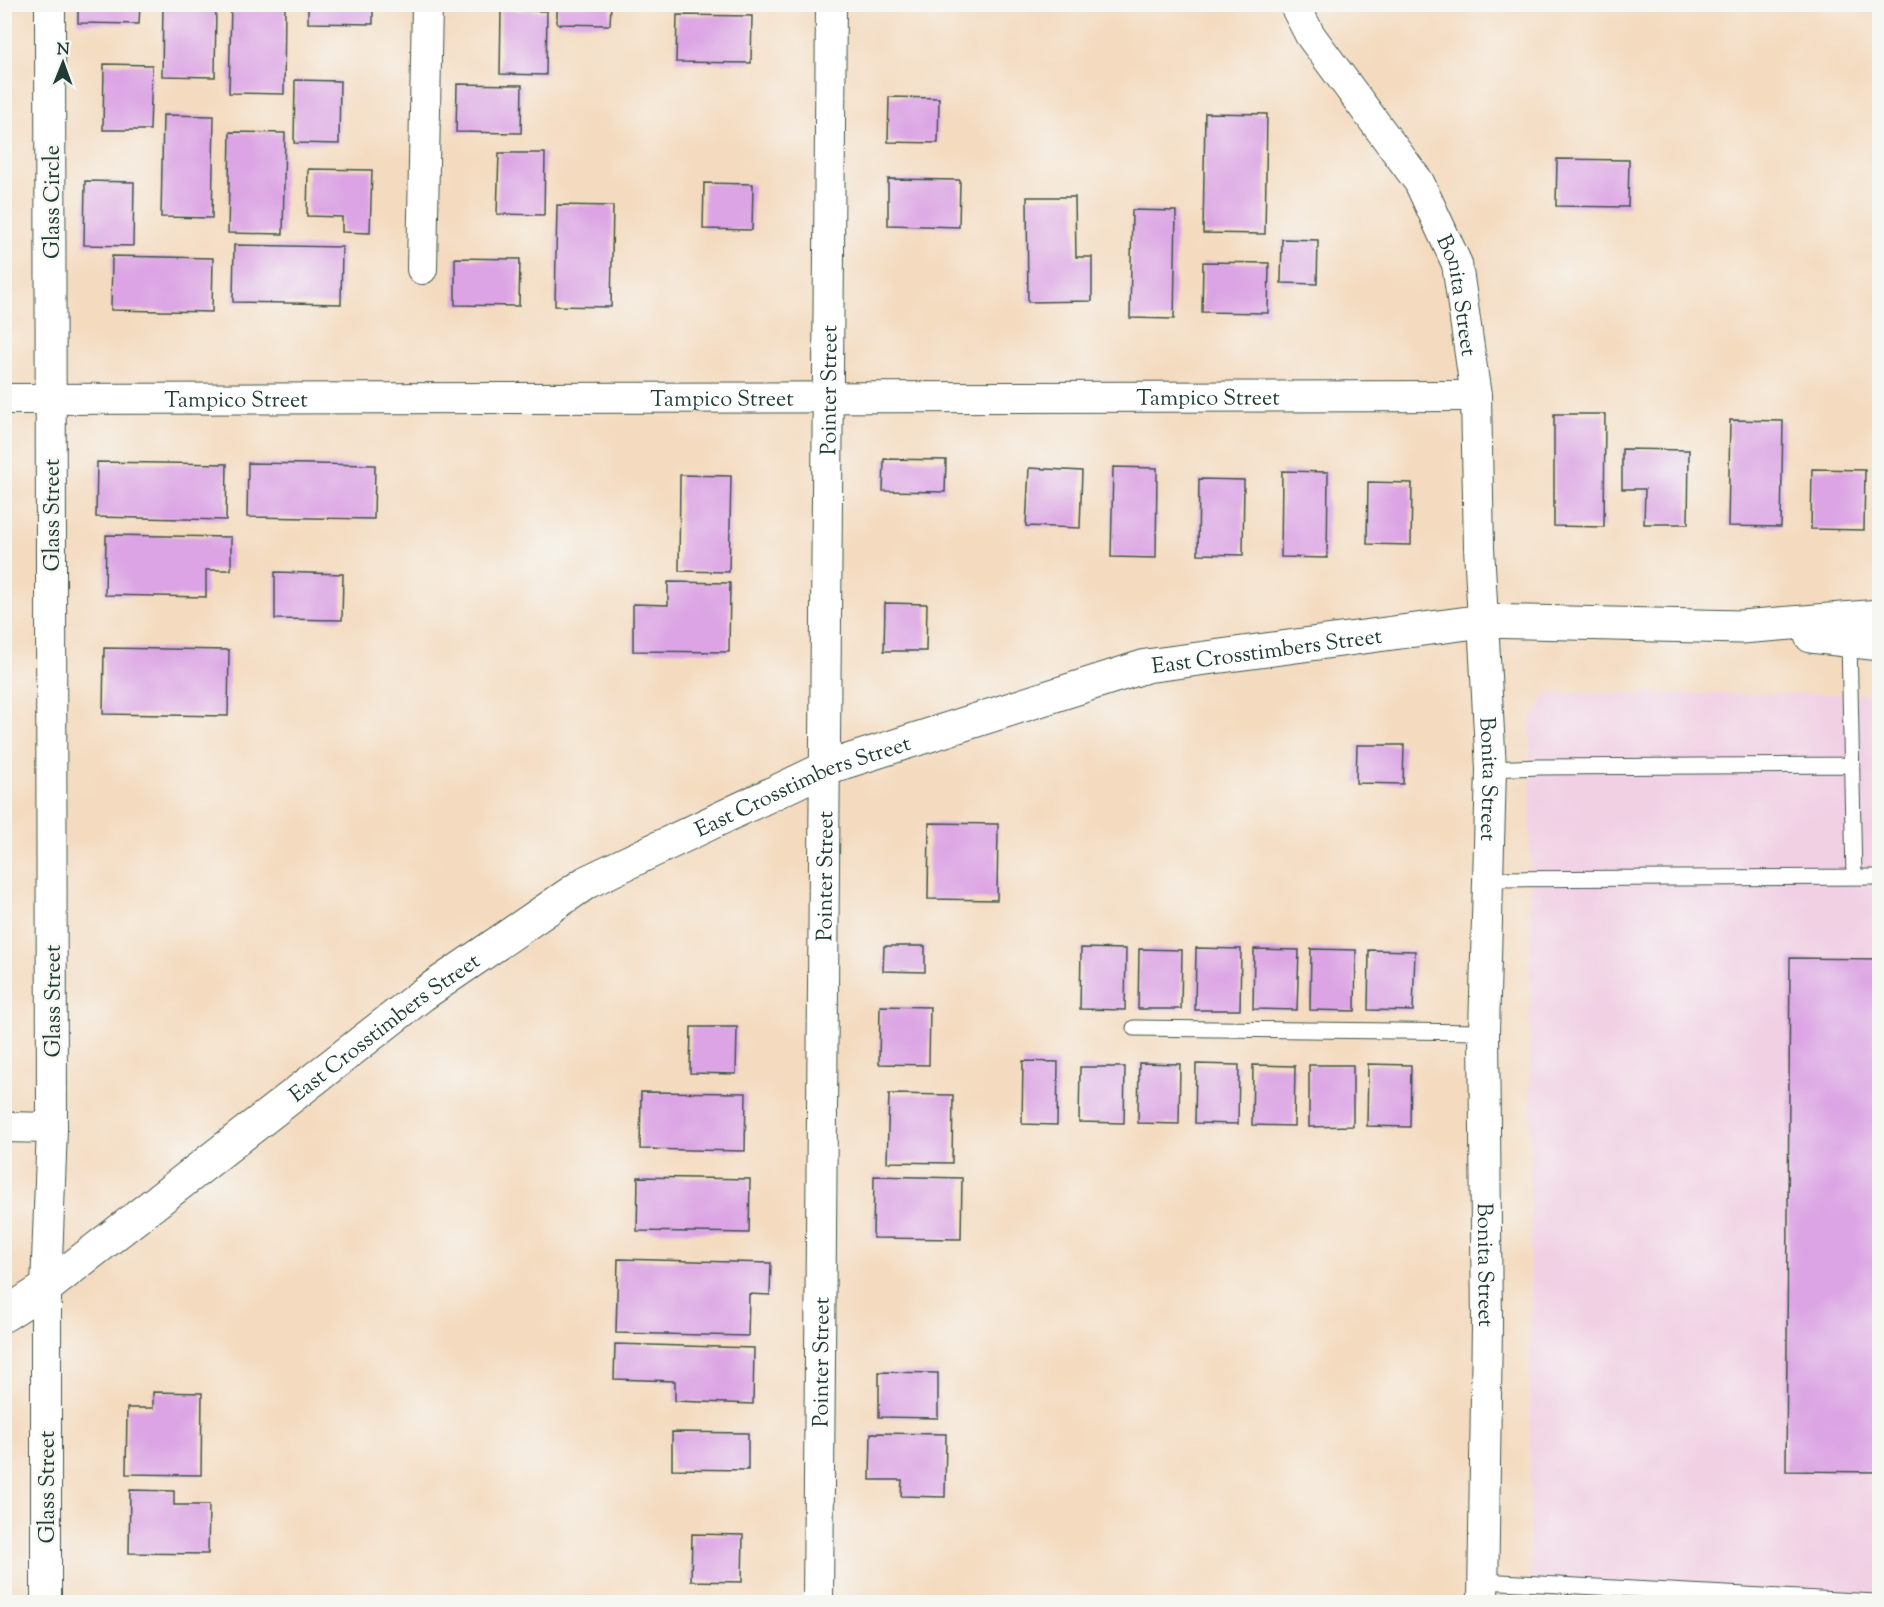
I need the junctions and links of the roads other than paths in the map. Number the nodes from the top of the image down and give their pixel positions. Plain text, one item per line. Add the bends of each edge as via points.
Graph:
1 (50, 4) edge
2 (427, 4) edge
3 (831, 4) edge
4 (1294, 4) edge
5 (422, 269) dead end
6 (828, 396) junction
7 (1476, 396) junction
8 (4, 399) edge
9 (51, 400) junction
10 (1880, 616) edge
11 (1483, 621) junction
12 (1741, 627) junction
13 (1864, 642) edge
14 (1852, 765) junction
15 (826, 768) junction
16 (1491, 769) junction
17 (1854, 877) junction
18 (1880, 877) edge
19 (1488, 879) junction
20 (1134, 1028) dead end
21 (1484, 1032) junction
22 (4, 1127) edge
23 (52, 1128) junction
24 (46, 1288) junction
25 (4, 1315) edge
26 (1483, 1592) edge
27 (46, 1602) edge
28 (818, 1602) edge
29 (1876, 1602) edge

1 - 9 street, Glass Circle
2 - 5 street
3 - 6 street, Pointer Street
4 - 7 street, Bonita Street via 1310,35 1419,182 1456,264
6 - 7 street, Tampico Street
6 - 9 street, Tampico Street
6 - 15 street, Pointer Street
7 - 11 street, Bonita Street
8 - 9 street, Tampico Street
9 - 23 street, Glass Street
10 - 12 main road, East Crosstimbers Street
11 - 12 main road, East Crosstimbers Street
11 - 15 main road, East Crosstimbers Street via 1146,666
11 - 16 street, Bonita Street
12 - 13 main road, East Crosstimbers Street
13 - 14 lane
14 - 16 lane
14 - 17 lane
15 - 24 main road, East Crosstimbers Street via 587,882 422,995
15 - 28 street, Pointer Street
16 - 19 street, Bonita Street
17 - 18 lane
17 - 19 lane
19 - 21 street, Bonita Street
20 - 21 lane
21 - 26 street, Bonita Street via 1487,1326
22 - 23 street
23 - 24 street, Glass Street
24 - 25 main road, East Crosstimbers Street
24 - 27 street, Glass Street
26 - 29 lane

